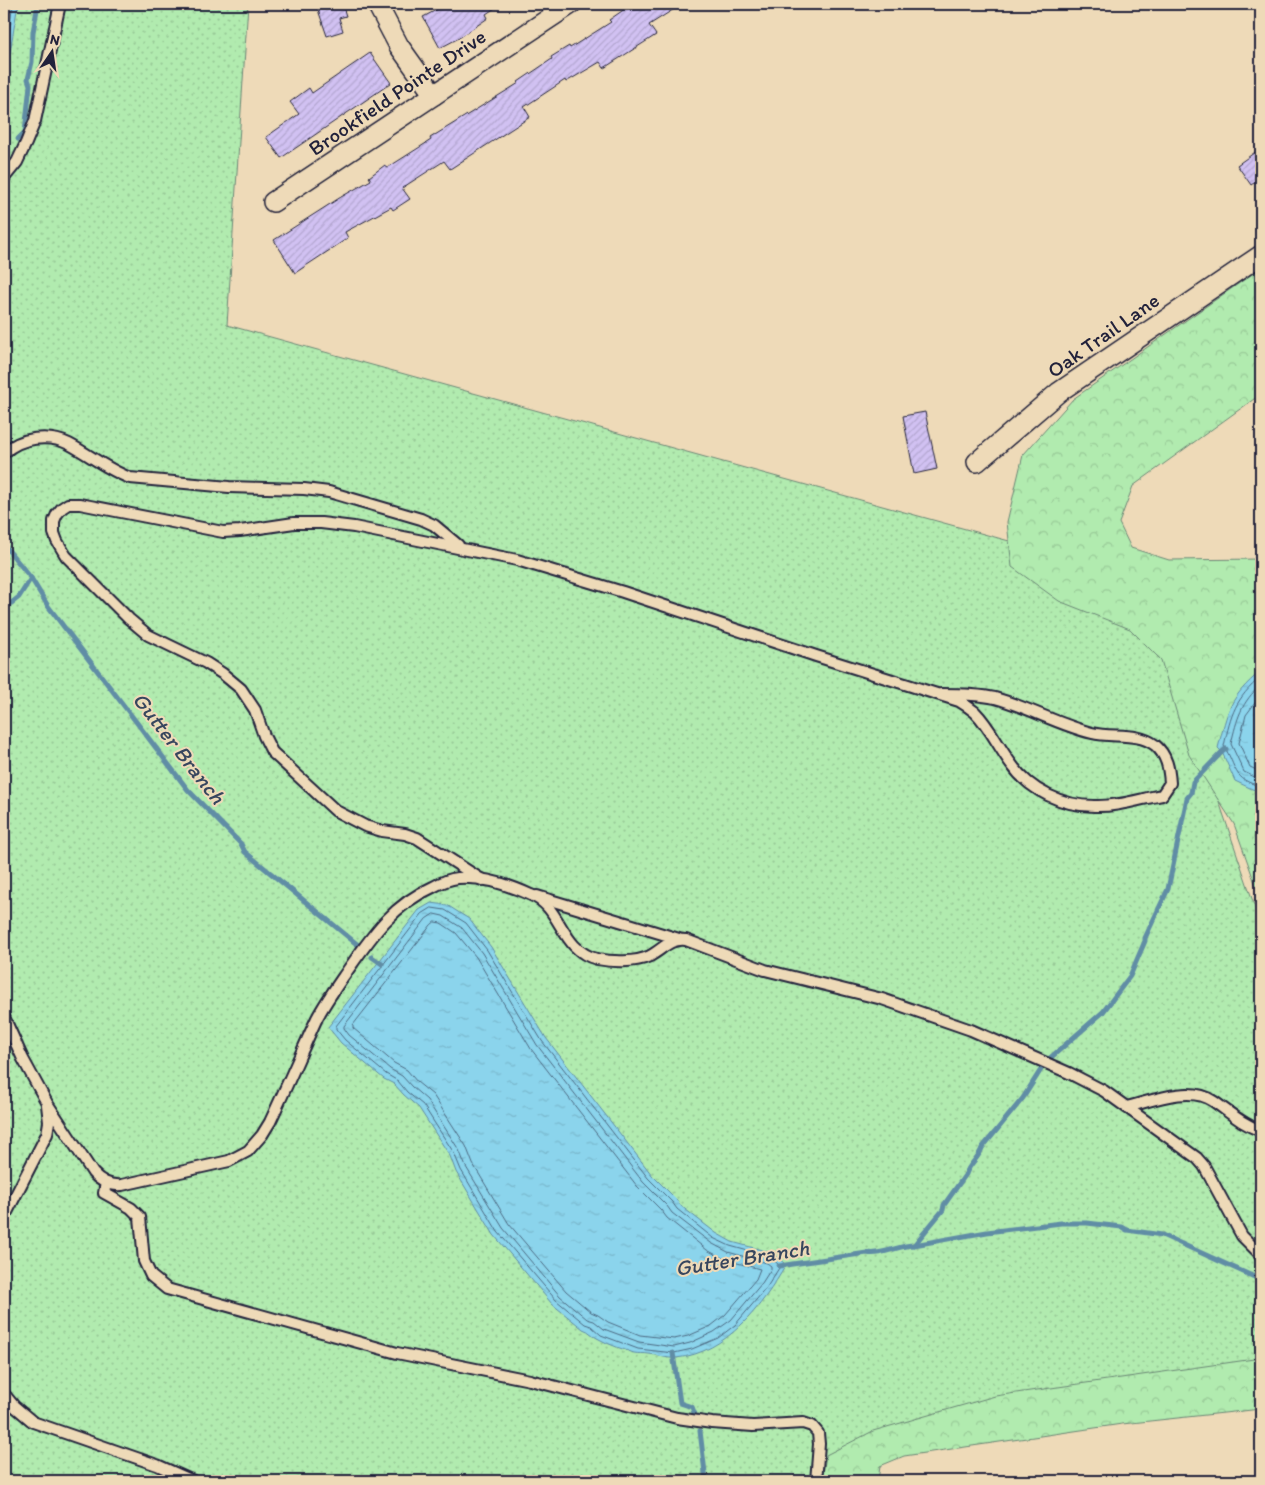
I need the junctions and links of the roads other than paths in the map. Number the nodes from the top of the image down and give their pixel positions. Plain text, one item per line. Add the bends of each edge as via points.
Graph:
1 (60, 4) edge
2 (378, 4) edge
3 (571, 4) edge
4 (434, 95) junction
5 (4, 178) edge
6 (273, 202) dead end
7 (1261, 255) edge
8 (4, 453) edge
9 (977, 462) dead end
10 (460, 548) junction
11 (941, 694) junction
12 (482, 880) junction
13 (533, 895) junction
14 (680, 939) junction
15 (4, 1017) edge
16 (47, 1103) junction
17 (1127, 1108) junction
18 (1261, 1131) edge
19 (106, 1183) junction
20 (4, 1218) edge
21 (1261, 1255) edge
22 (4, 1394) edge
23 (193, 1481) edge
24 (816, 1481) edge

1 - 5 lane via 35,121 17,162
2 - 4 street via 400,46
3 - 4 street, Brookfield Pointe Drive
4 - 6 street, Brookfield Pointe Drive
7 - 9 street, Oak Trail Lane via 1059,392
8 - 10 lane via 20,442 49,439 67,443 130,478 229,488 330,492 421,519 434,525
10 - 11 lane via 517,560 614,589
10 - 12 lane via 321,523 222,532 80,504 68,504 54,521 56,541 66,556 129,619 148,635 206,663 241,689 255,710 272,752 336,810 365,826 417,838
11 - 11 lane via 974,712 1024,779 1059,800 1080,806 1113,804 1162,795 1170,783 1167,761 1157,746 1147,740 1092,734 995,698
12 - 13 lane
12 - 19 lane via 455,878 419,893 378,929 331,993 270,1122 248,1151 229,1161 152,1180 113,1186
13 - 14 lane
13 - 14 lane via 552,913 575,947 598,959 643,959 668,942
14 - 17 lane via 765,970 882,999 971,1030 1069,1073 1104,1091
15 - 16 lane
16 - 19 lane via 93,1174
16 - 20 lane via 47,1134
17 - 18 lane via 1180,1095 1201,1095
17 - 21 lane via 1204,1166 1242,1236
19 - 24 lane via 104,1193 131,1208 140,1218 144,1261 151,1276 168,1289 397,1353 530,1380 677,1418 753,1426 803,1423 812,1426 818,1434
22 - 23 lane via 33,1422 157,1464

